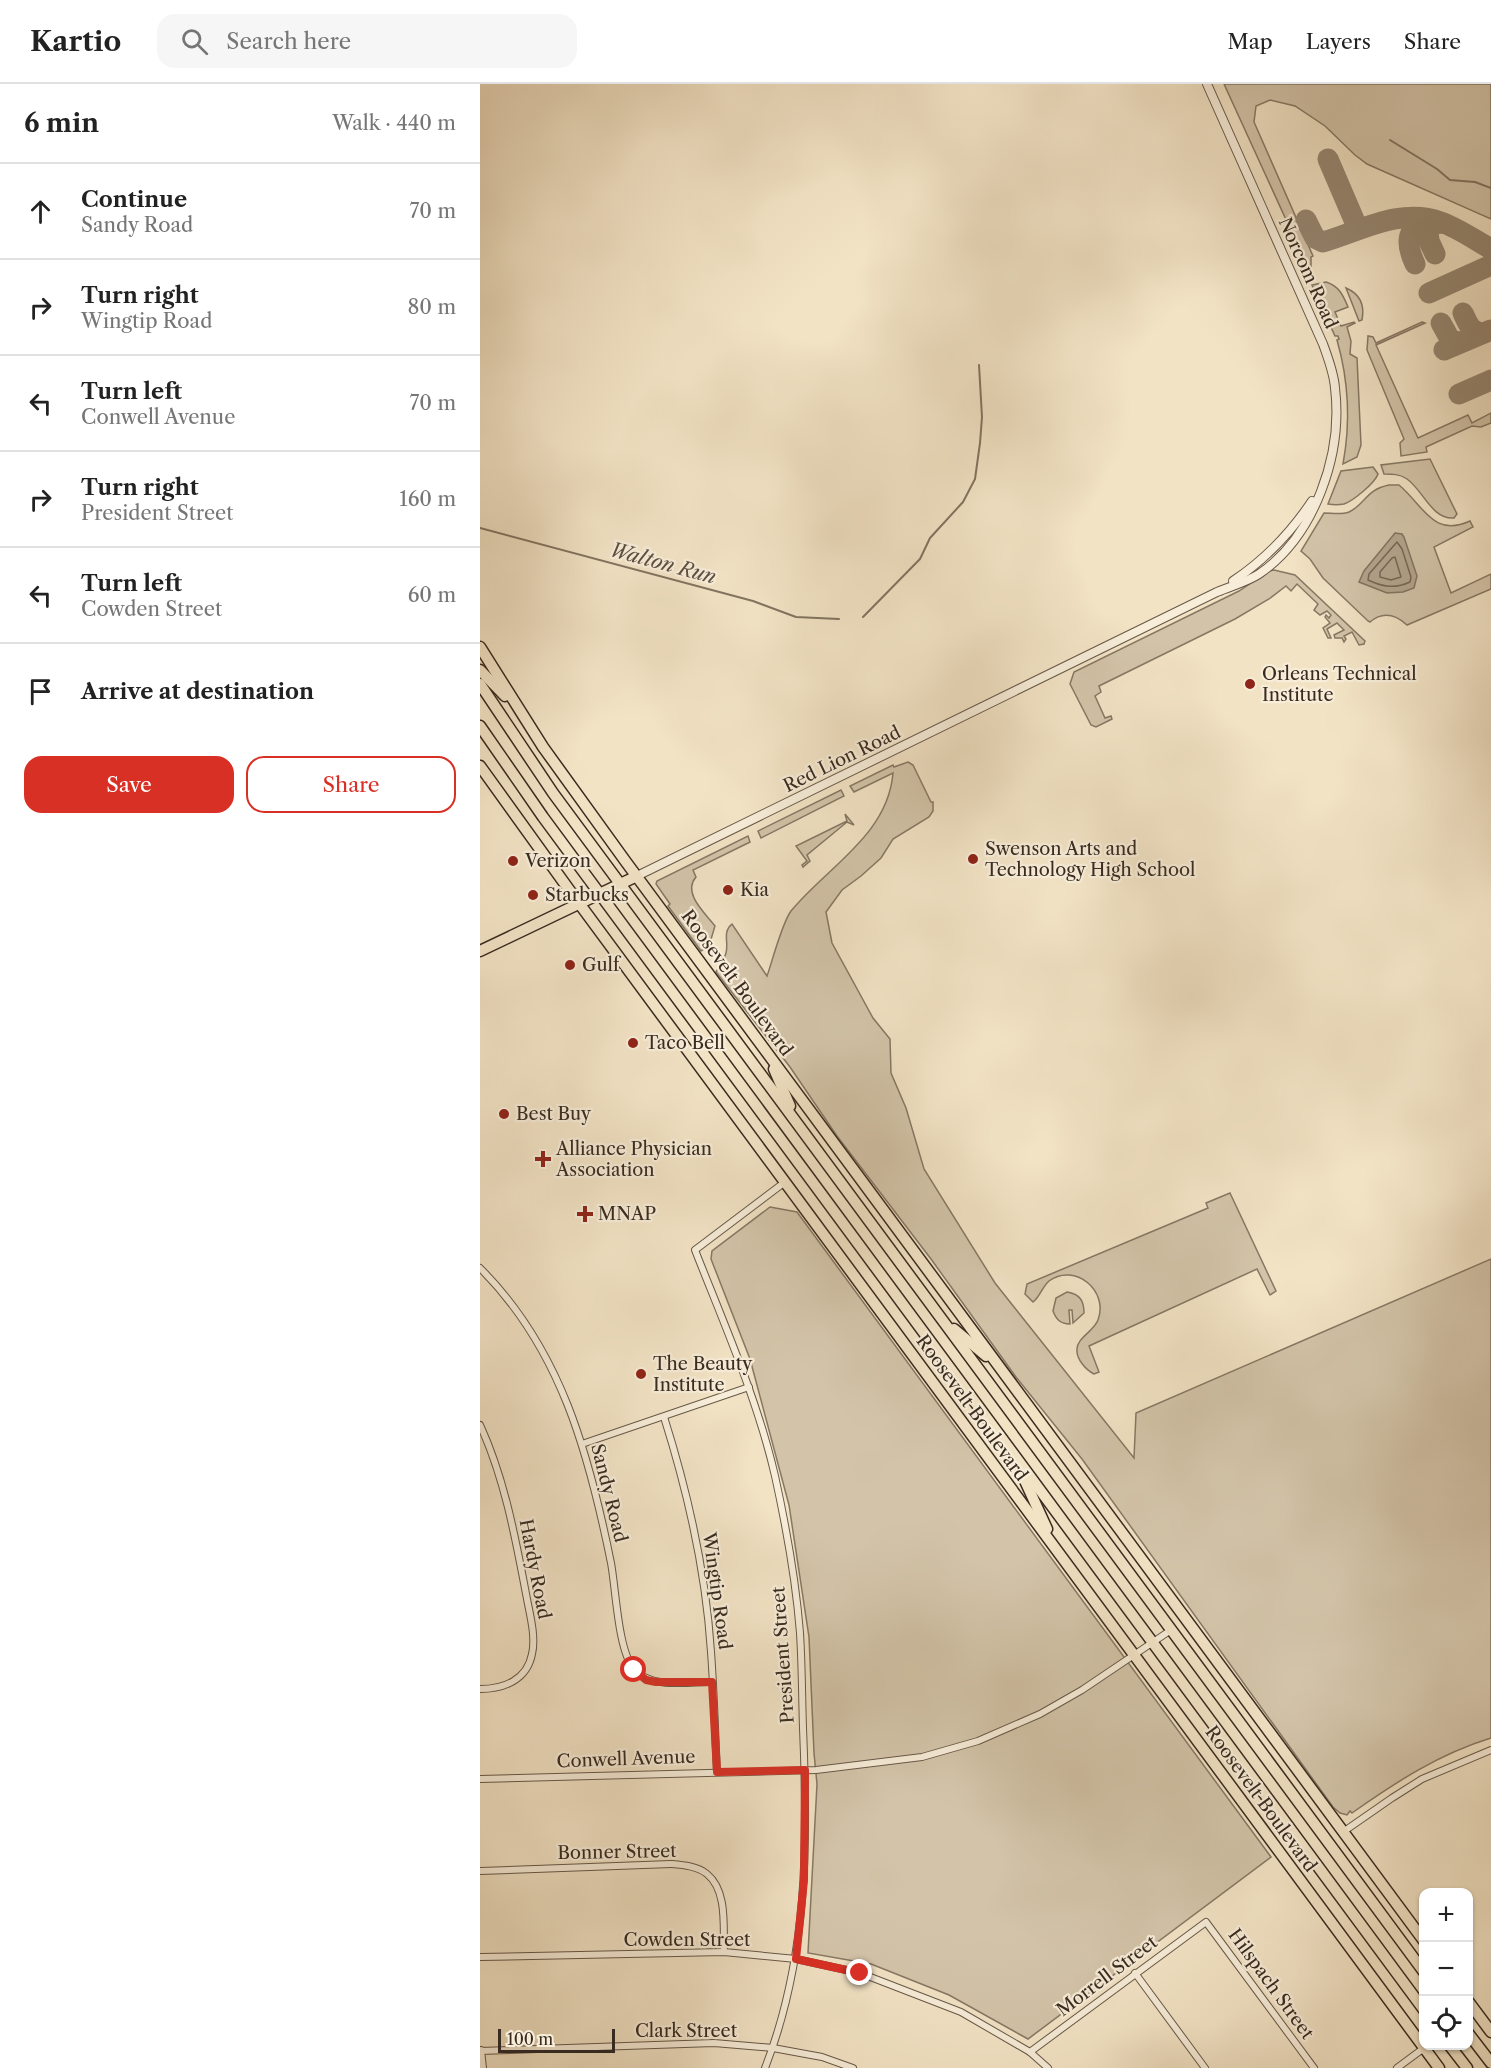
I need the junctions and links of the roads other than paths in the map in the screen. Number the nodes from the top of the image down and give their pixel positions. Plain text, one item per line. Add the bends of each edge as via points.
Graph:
1 (1207, 84) edge
2 (1323, 484) junction
3 (1282, 554) joint
4 (1268, 555) joint
5 (1217, 592) junction
6 (480, 647) edge
7 (480, 670) edge
8 (480, 684) edge
9 (520, 711) junction
10 (480, 726) edge
11 (481, 766) edge
12 (638, 876) junction
13 (620, 884) junction
14 (599, 894) junction
15 (579, 903) junction
16 (480, 951) edge
17 (765, 1049) junction
18 (799, 1126) junction
19 (784, 1182) junction
20 (480, 1268) edge
21 (940, 1317) junction
22 (1000, 1367) junction
23 (749, 1387) junction
24 (664, 1417) junction
25 (480, 1425) edge
26 (582, 1444) junction
27 (1012, 1453) junction
28 (1055, 1548) junction
29 (1171, 1630) junction
30 (1152, 1642) junction
31 (1134, 1655) junction
32 (712, 1682) junction
33 (480, 1689) edge
34 (1491, 1750) edge
35 (805, 1770) junction
36 (717, 1772) junction
37 (480, 1779) edge
38 (1343, 1832) junction
39 (480, 1871) edge
40 (1202, 1925) joint
41 (1419, 1934) edge
42 (724, 1952) junction
43 (480, 1957) edge
44 (796, 1959) junction
45 (1419, 1965) edge
46 (1136, 1973) junction
47 (1419, 2003) edge
48 (1473, 2008) edge
49 (1491, 2032) edge
50 (1473, 2040) edge
51 (1419, 2041) edge
52 (773, 2048) junction
53 (481, 2050) edge
54 (1421, 2050) edge
55 (1426, 2050) edge
56 (1453, 2050) edge
57 (1030, 2052) junction
58 (1491, 2063) edge
59 (483, 2068) edge
60 (765, 2068) edge
61 (853, 2068) edge
62 (1048, 2068) edge
63 (1205, 2068) edge
64 (1314, 2068) edge
65 (1396, 2068) edge
66 (1439, 2068) edge
67 (1467, 2068) edge

1 - 2 street, Norcom Road via 1330,364 1337,426
2 - 3 street, Norcom Road via 1307,522
2 - 4 street, Norcom Road via 1290,532
3 - 5 street, Red Lion Road via 1257,575
4 - 5 street, Red Lion Road
5 - 12 street, Red Lion Road
6 - 9 main road, Roosevelt Boulevard
7 - 9 main road
8 - 13 main road, Roosevelt Boulevard
9 - 12 main road, Roosevelt Boulevard
10 - 14 main road, Roosevelt Boulevard
11 - 15 main road, Roosevelt Boulevard
12 - 13 main road, Red Lion Road
12 - 17 main road, Roosevelt Boulevard
13 - 14 main road, Red Lion Road
13 - 18 main road, Roosevelt Boulevard
14 - 15 main road, Red Lion Road
14 - 27 main road, Roosevelt Boulevard
15 - 16 main road, Red Lion Road
15 - 19 main road, Roosevelt Boulevard
17 - 18 main road
17 - 22 main road, Roosevelt Boulevard
18 - 21 main road, Roosevelt Boulevard
19 - 23 street, President Street via 695,1250
19 - 28 main road, Roosevelt Boulevard
20 - 26 street, Sandy Road via 525,1320 547,1356
21 - 22 main road
21 - 29 main road, Roosevelt Boulevard
22 - 38 main road, Roosevelt Boulevard
23 - 24 street
23 - 35 street, President Street via 775,1476 789,1556 800,1632
24 - 26 street
24 - 32 street, Wingtip Road via 688,1505 707,1607
25 - 33 street, Hardy Road via 515,1535 533,1653 526,1670 505,1687
26 - 32 street, Sandy Road via 609,1556 625,1657 646,1680
27 - 28 main road
27 - 30 main road, Roosevelt Boulevard
28 - 31 main road, Roosevelt Boulevard
29 - 30 street, Conwell Avenue
29 - 45 main road, Roosevelt Boulevard
30 - 31 street, Conwell Avenue
30 - 47 main road, Roosevelt Boulevard
31 - 35 street, Conwell Avenue via 1060,1703 978,1740 922,1758
31 - 51 main road, Roosevelt Boulevard
32 - 36 street, Wingtip Road
34 - 38 street via 1422,1779
35 - 36 street, Conwell Avenue
35 - 44 street, President Street via 804,1880
36 - 37 street, Conwell Avenue
38 - 41 main road, Roosevelt Boulevard
39 - 42 street, Bonner Street via 690,1866 707,1874 716,1886 722,1902
40 - 46 street, Morrell Street
40 - 64 street, Hilspach Street via 1206,1922
42 - 43 street, Cowden Street
42 - 44 street, Cowden Street
44 - 52 street, President Street
44 - 57 street, Cowden Street via 860,1973 921,1995 961,2012
46 - 57 street, Morrell Street
46 - 63 street
48 - 49 main road
50 - 58 main road
52 - 53 street, Clark Street via 714,2043
52 - 60 street, President Street
52 - 61 street, Clark Street via 822,2057
53 - 59 street
54 - 65 street
55 - 66 main road, Roosevelt Boulevard
56 - 67 main road
57 - 62 street, Cowden Street

